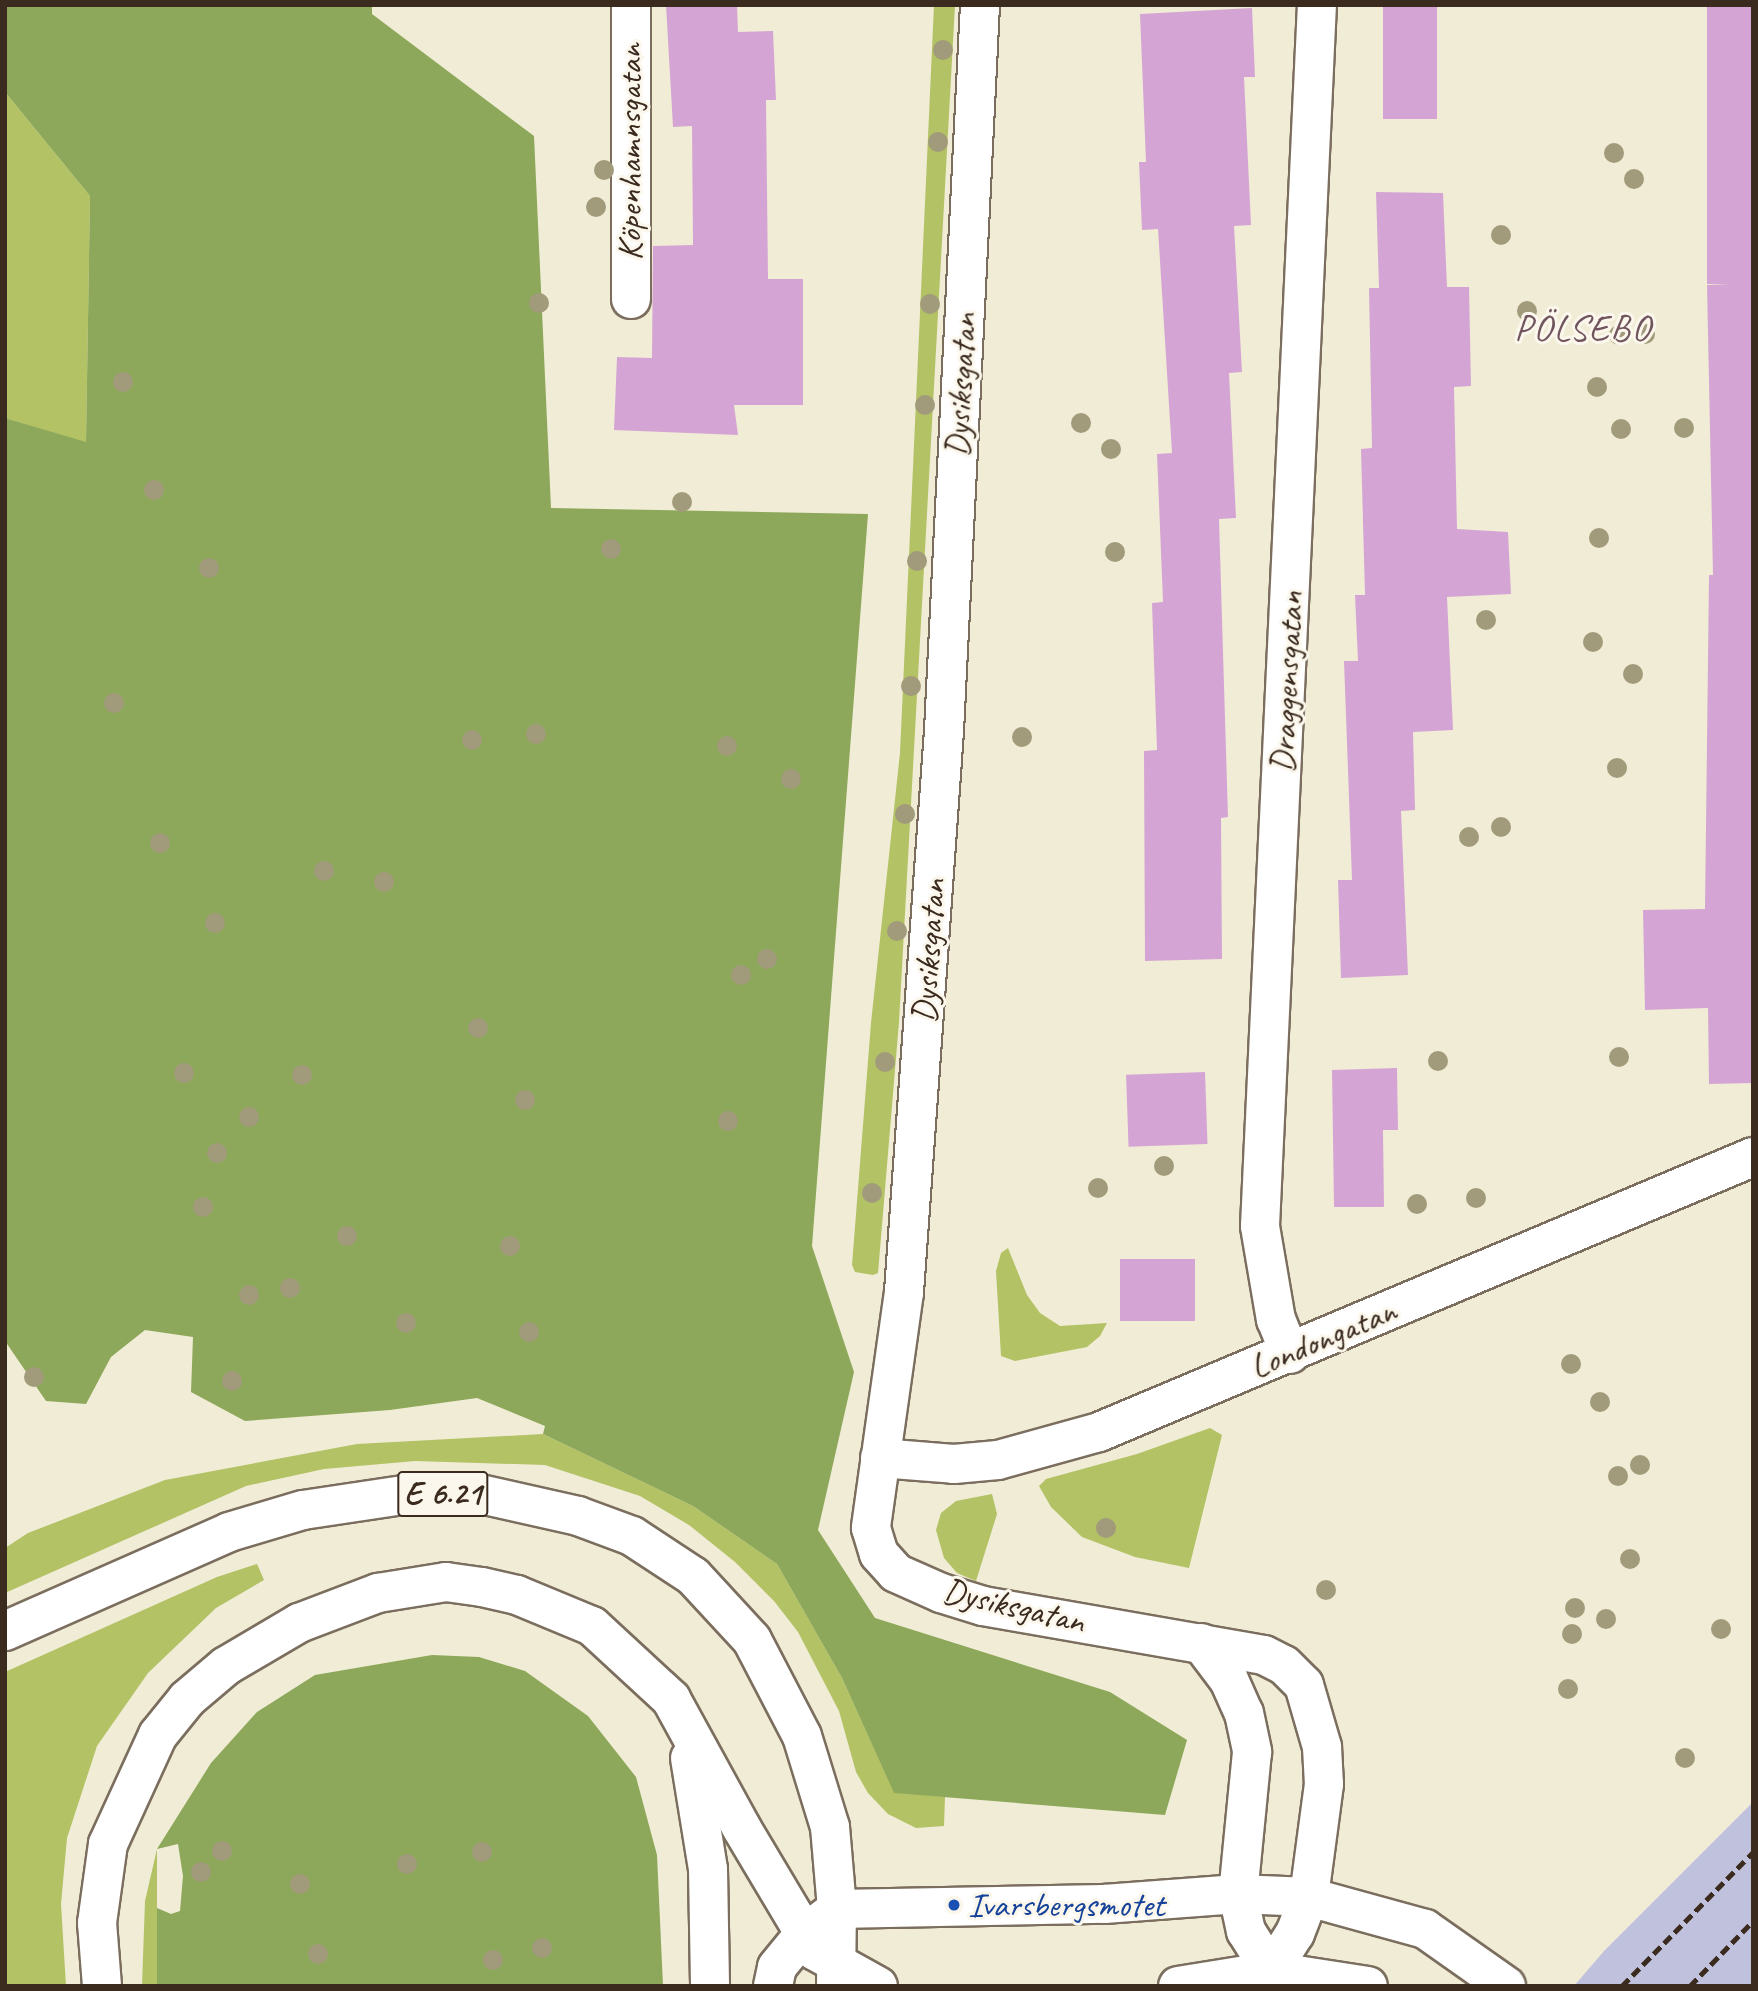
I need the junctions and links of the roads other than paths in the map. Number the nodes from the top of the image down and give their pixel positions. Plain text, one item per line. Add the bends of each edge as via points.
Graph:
1 (631, 5) edge
2 (980, 5) edge
3 (1317, 5) edge
4 (631, 299) dead end
5 (1753, 1157) edge
6 (1290, 1354) junction
7 (880, 1458) junction
8 (5, 1631) edge
9 (1201, 1643) junction
10 (682, 1718) junction
11 (1237, 1894) junction
12 (1309, 1896) junction
13 (837, 1909) junction
14 (804, 1934) junction
15 (1270, 1971) junction
16 (837, 1976) edge
17 (1493, 1976) edge
18 (102, 1986) edge
19 (710, 1986) edge
20 (773, 1986) edge
21 (878, 1986) edge
22 (1178, 1986) edge
23 (1368, 1986) edge

1 - 4 main road, Köpenhamnsgatan
2 - 7 main road, Dysiksgatan via 944,732 904,1292
3 - 6 main road, Draggensgatan via 1260,1226 1276,1320
5 - 6 main road, Londongatan
6 - 7 main road, Londongatan via 1099,1432 1033,1451 954,1464
7 - 9 main road, Dysiksgatan via 871,1528 878,1554 895,1573 983,1606
8 - 13 main road, E 6.21 via 229,1532 303,1510 410,1494 476,1493 578,1516 632,1536 693,1576 752,1640 806,1749 830,1827
9 - 11 main road via 1229,1680 1244,1713 1252,1752
9 - 12 main road, Dysiksgatan via 1264,1656 1284,1665 1304,1685 1314,1708 1324,1784
10 - 14 main road
10 - 18 main road via 671,1699 592,1626 517,1594 446,1582 421,1584 378,1593 299,1623 226,1666 187,1699 158,1735 108,1844 97,1923
10 - 19 main road via 708,1869
11 - 12 main road
11 - 13 main road via 1104,1903
11 - 15 main road via 1246,1931
12 - 15 main road, Dysiksgatan via 1295,1933
12 - 17 main road via 1425,1929
13 - 14 main road
13 - 16 main road
14 - 16 main road
14 - 20 main road via 777,1967
15 - 22 main road
15 - 23 main road
16 - 21 main road

